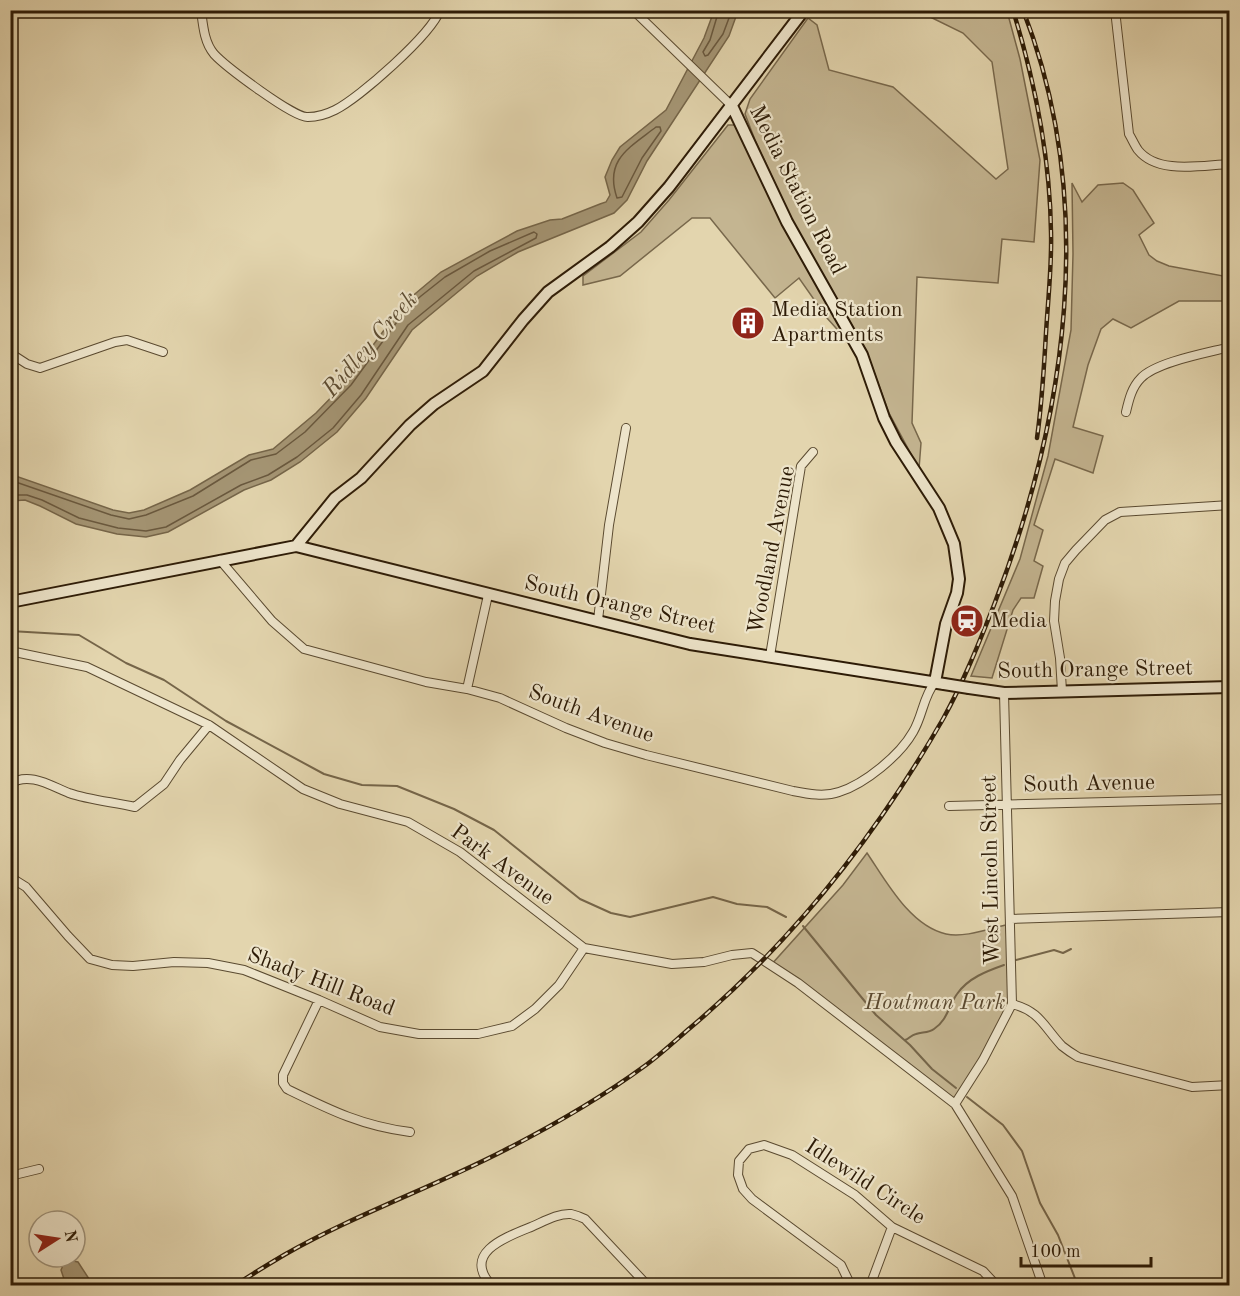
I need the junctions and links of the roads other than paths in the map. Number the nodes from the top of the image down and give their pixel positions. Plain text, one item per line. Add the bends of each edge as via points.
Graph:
1 (201, 10) edge
2 (440, 10) edge
3 (633, 10) edge
4 (804, 10) edge
5 (1116, 10) edge
6 (732, 106) junction
7 (1230, 164) edge
8 (1230, 347) edge
9 (163, 352) dead end
10 (10, 353) edge
11 (1126, 412) dead end
12 (626, 428) dead end
13 (813, 452) dead end
14 (1230, 506) edge
15 (296, 546) junction
16 (220, 560) junction
17 (489, 595) junction
18 (10, 602) edge
19 (598, 620) junction
20 (10, 651) edge
21 (771, 656) junction
22 (939, 683) junction
23 (1230, 687) edge
24 (467, 689) junction
25 (1062, 691) junction
26 (1004, 693) junction
27 (209, 725) junction
28 (10, 784) edge
29 (1230, 799) edge
30 (1007, 804) junction
31 (949, 806) dead end
32 (10, 877) edge
33 (1230, 912) edge
34 (1011, 919) junction
35 (584, 948) junction
36 (319, 1000) junction
37 (1011, 1004) junction
38 (1230, 1085) edge
39 (955, 1104) junction
40 (410, 1132) dead end
41 (39, 1169) dead end
42 (10, 1176) edge
43 (892, 1227) junction
44 (492, 1286) edge
45 (648, 1286) edge
46 (851, 1286) edge
47 (870, 1286) edge
48 (997, 1286) edge
49 (1043, 1286) edge

1 - 2 street via 205,36 214,54 285,108 305,118 333,111 354,98 416,44 436,21
3 - 6 street, Media Station Road
4 - 6 street
5 - 7 street via 1130,134 1139,151 1156,163
6 - 15 street via 638,222 548,292 483,371 410,425 361,478 335,498
6 - 22 street, Media Station Road via 787,222 862,355 884,418 939,508 951,535 959,579 946,624
8 - 11 street via 1147,373 1130,394
9 - 10 street via 128,340 40,368
12 - 19 street
13 - 21 street, Woodland Avenue via 801,466
14 - 25 street via 1120,512 1105,520 1076,550 1065,563 1055,601
15 - 16 street, South Orange Street
15 - 17 street, South Orange Street
16 - 18 street, South Orange Street
16 - 24 street, South Avenue via 272,621 304,649
17 - 19 street, South Orange Street
17 - 24 street
19 - 21 street, South Orange Street via 690,644
20 - 27 street, Park Avenue via 87,667
21 - 22 street, South Orange Street
22 - 24 street, South Avenue via 926,695 907,741 880,768 838,793 816,795 636,752 566,728 500,698
22 - 26 street, South Orange Street, bridge
23 - 25 street, South Orange Street
25 - 26 street, South Orange Street
26 - 30 street, West Lincoln Street
27 - 28 street via 164,784 135,807 68,792 40,780 17,779
27 - 35 street, Park Avenue via 303,789 340,804 408,822 460,852
29 - 30 street, South Avenue
30 - 31 street, South Avenue
30 - 34 street, West Lincoln Street
32 - 36 street, Shady Hill Road via 26,887 90,958 133,966 208,963 244,970
33 - 34 street
34 - 37 street, West Lincoln Street
35 - 36 street, Shady Hill Road via 559,985 536,1009 512,1026 477,1034 419,1034 380,1027
35 - 39 street, Park Avenue via 672,964 752,953 798,983
36 - 40 street via 283,1075 287,1089 344,1117 383,1129
37 - 38 street via 1024,1007 1043,1020 1063,1047 1078,1058 1192,1087
37 - 39 street, West Lincoln Street
39 - 49 street via 1012,1196
41 - 42 street
43 - 46 street, Idlewild Circle via 855,1195 792,1155 764,1145 749,1149 739,1161 743,1189 840,1265
43 - 47 street
43 - 48 street, Idlewild Circle via 983,1271
44 - 45 street via 482,1266 484,1254 494,1244 570,1214 585,1219

